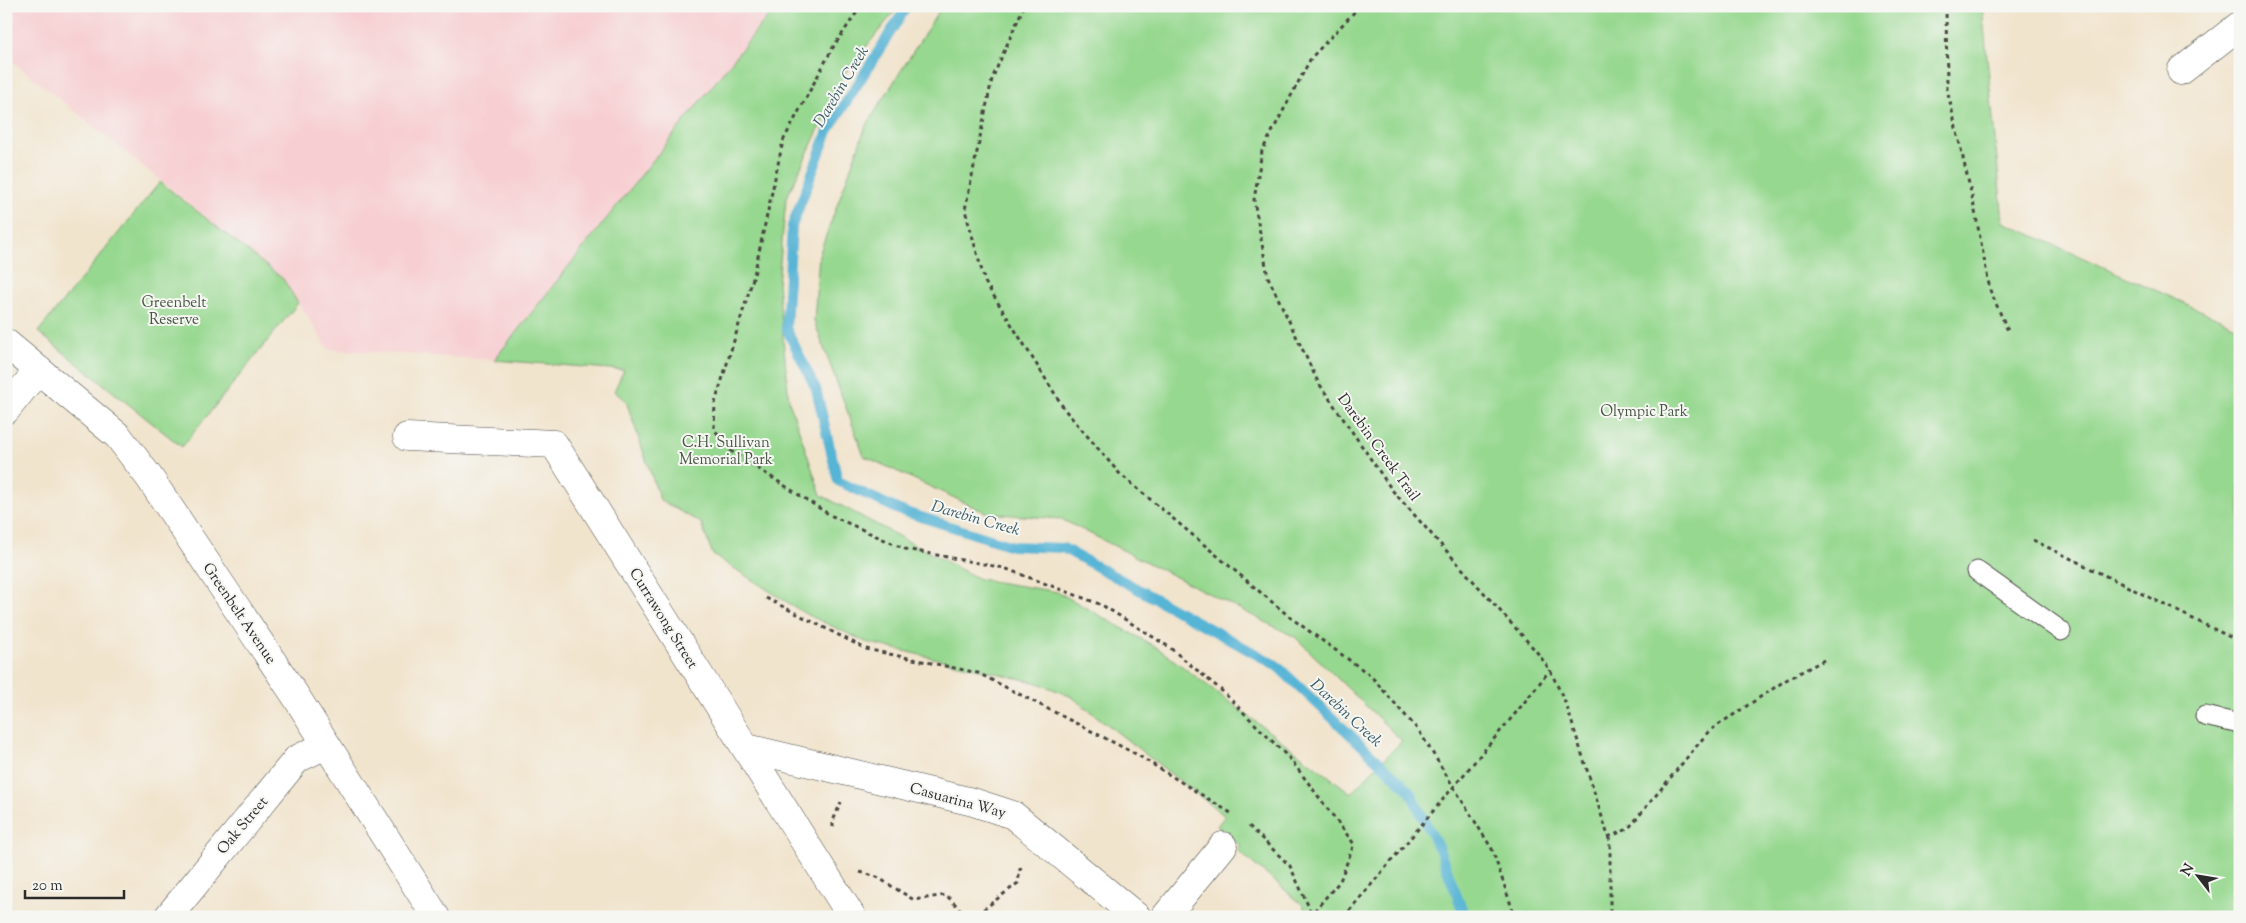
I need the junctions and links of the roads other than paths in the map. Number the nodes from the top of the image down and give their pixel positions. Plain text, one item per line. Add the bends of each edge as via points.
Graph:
1 (2240, 24) edge
2 (2181, 71) dead end
3 (6, 343) edge
4 (38, 370) junction
5 (6, 410) edge
6 (407, 437) dead end
7 (1977, 571) dead end
8 (2061, 631) dead end
9 (2205, 716) dead end
10 (2240, 724) edge
11 (326, 744) junction
12 (747, 748) junction
13 (1223, 846) dead end
14 (168, 917) edge
15 (436, 917) edge
16 (852, 917) edge
17 (1137, 917) edge
18 (1165, 917) edge

1 - 2 street
3 - 4 street, Greenbelt Avenue
4 - 5 street
4 - 11 street, Greenbelt Avenue via 118,436
6 - 12 street, Currawong Street via 554,444
7 - 8 lane
9 - 10 lane
11 - 14 street, Oak Street via 297,759
11 - 15 street, Greenbelt Avenue
12 - 16 street, Currawong Street
12 - 17 street, Casuarina Way via 972,802 1013,815
13 - 18 street

